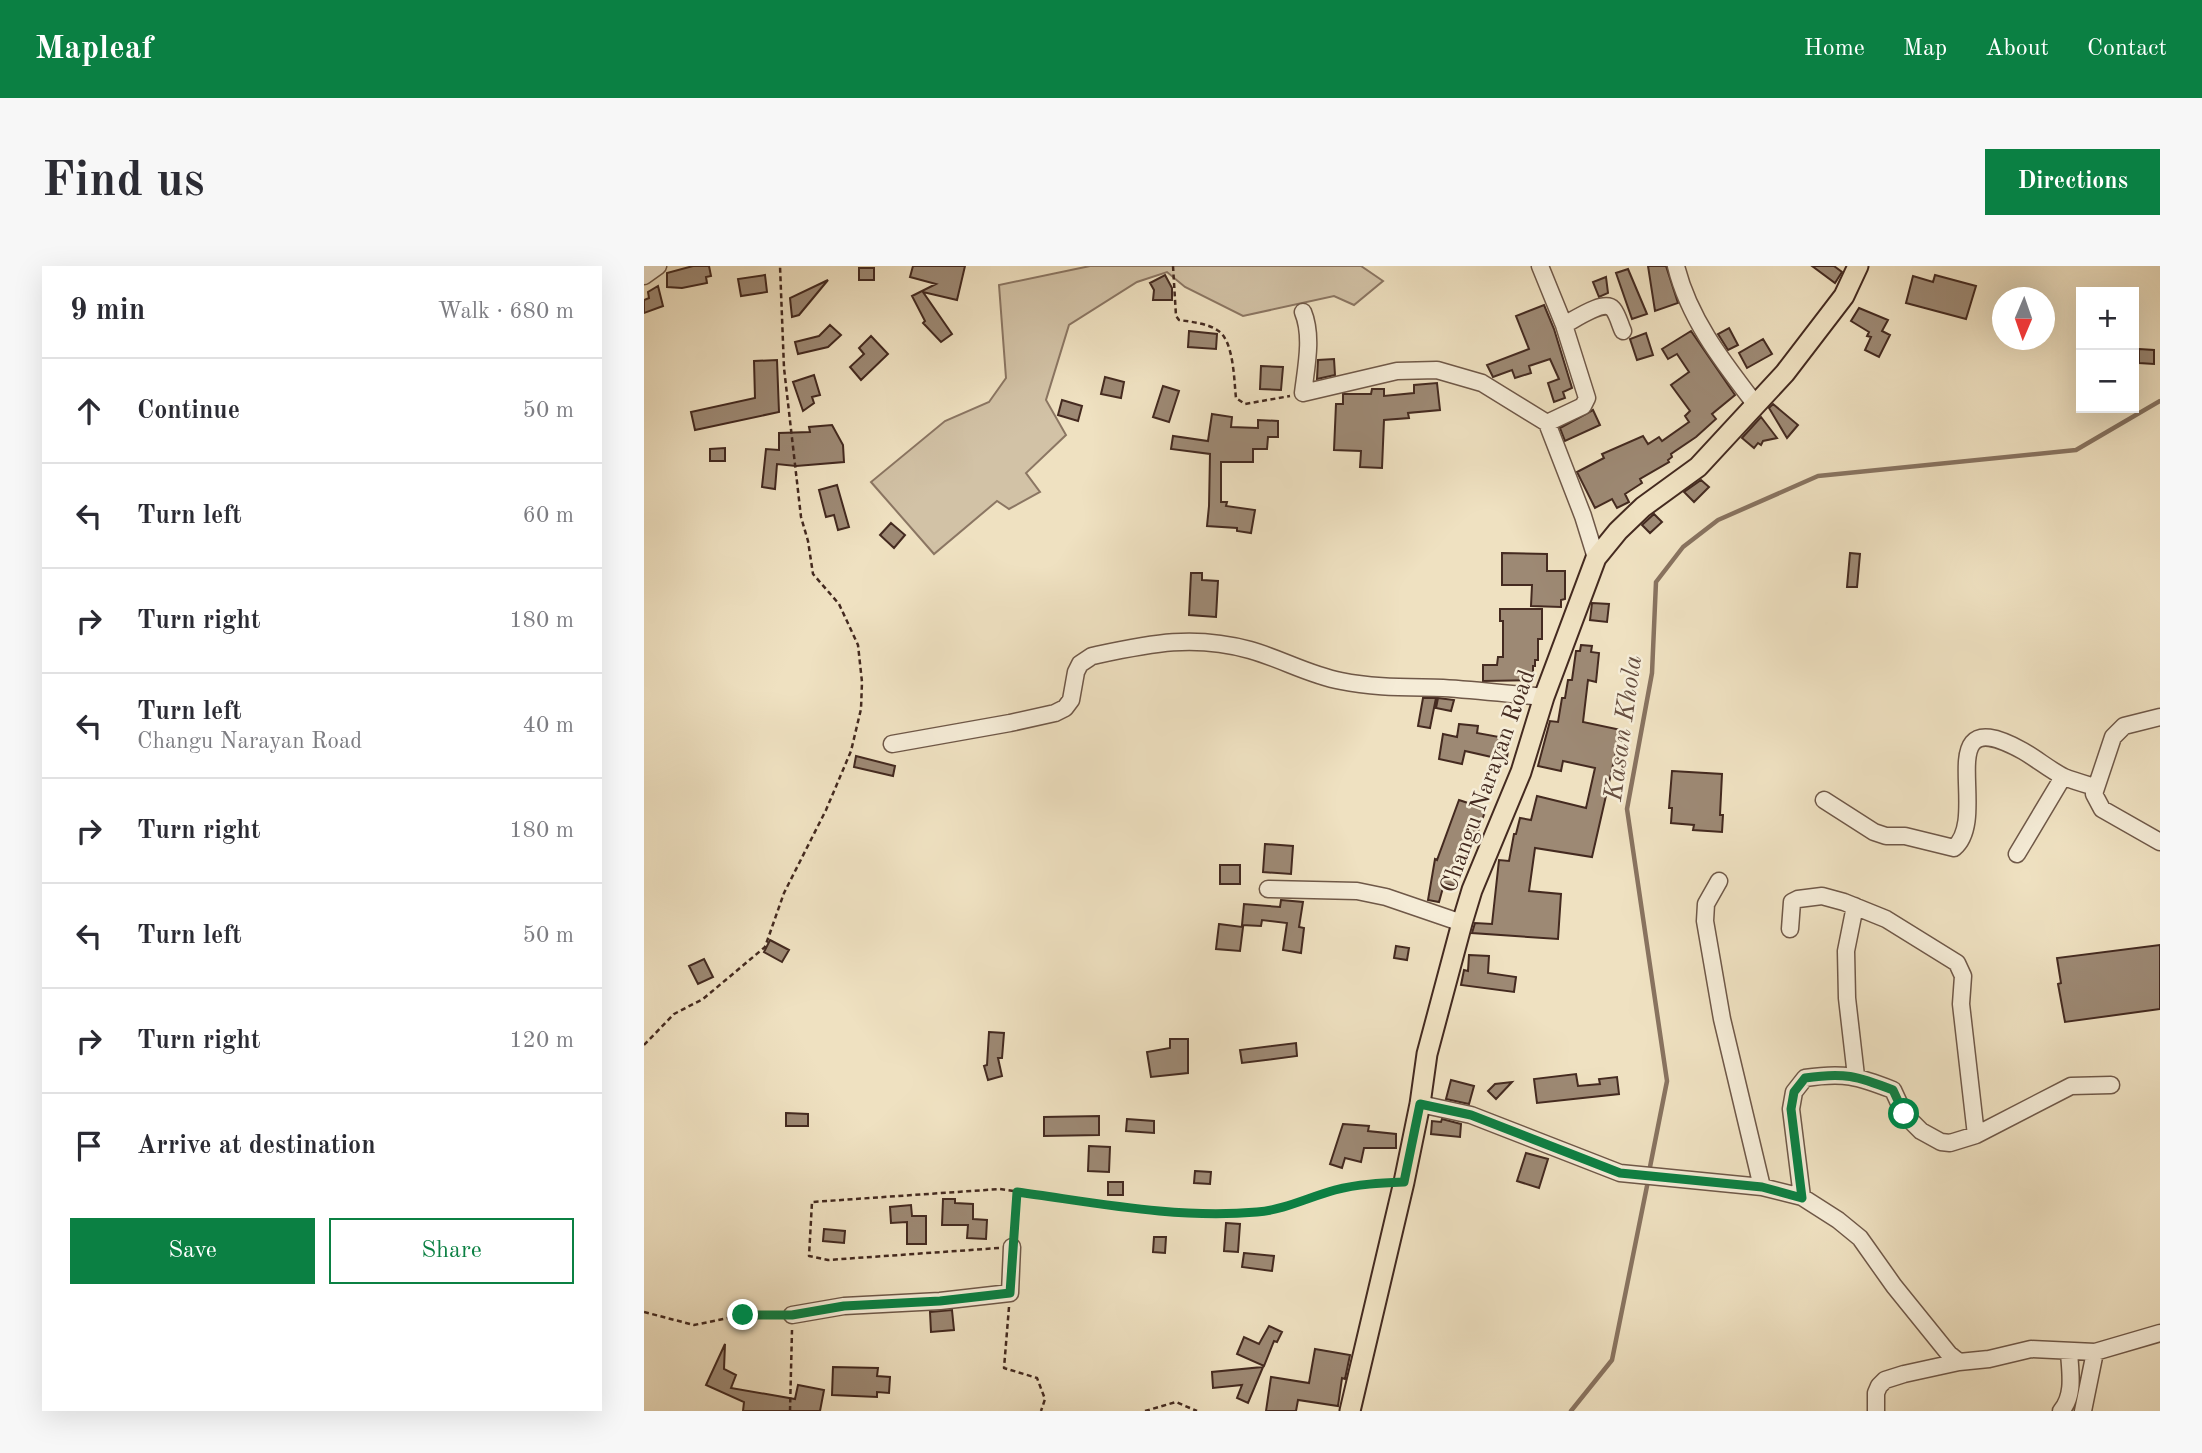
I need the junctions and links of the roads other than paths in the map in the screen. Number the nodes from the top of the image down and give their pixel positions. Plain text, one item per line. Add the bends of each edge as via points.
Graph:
1 (659, 266) edge
2 (1539, 266) edge
3 (1676, 266) edge
4 (1858, 266) edge
5 (644, 276) edge
6 (1303, 312) dead end
7 (1564, 325) junction
8 (1623, 331) dead end
9 (1756, 405) junction
10 (1548, 423) junction
11 (1596, 558) junction
12 (1544, 697) junction
13 (2160, 717) edge
14 (892, 744) dead end
15 (2063, 777) junction
16 (2095, 788) junction
17 (1824, 800) dead end
18 (2160, 842) edge
19 (2017, 854) dead end
20 (1719, 881) dead end
21 (1268, 889) dead end
22 (1855, 906) junction
23 (1462, 923) junction
24 (1790, 929) dead end
25 (1856, 1076) junction
26 (2111, 1085) dead end
27 (1420, 1104) junction
28 (1976, 1135) junction
29 (1762, 1187) junction
30 (1802, 1198) junction
31 (1013, 1247) road end
32 (792, 1315) road end
33 (2160, 1333) edge
34 (2069, 1352) junction
35 (2095, 1352) junction
36 (1959, 1362) junction
37 (1350, 1411) edge
38 (1876, 1411) edge
39 (2061, 1411) edge
40 (2083, 1411) edge

1 - 5 street
2 - 7 street
3 - 9 street via 1682,292 1717,355
4 - 9 main road, Changu Narayan Road via 1844,296
6 - 10 street via 1307,321 1303,393 1397,371 1437,370 1482,383
7 - 8 street via 1608,306
7 - 10 street via 1587,398 1583,406
9 - 11 main road, Changu Narayan Road via 1698,467 1643,507
10 - 11 street
11 - 12 main road, Changu Narayan Road
12 - 14 street via 1343,682 1252,650 1176,640 1092,656 1076,672 1071,699 1055,713
12 - 23 main road, Changu Narayan Road via 1521,772
13 - 16 street via 2124,726 2113,737
15 - 16 street
15 - 17 street via 1997,738 1976,739 1966,758 1965,834 1954,848 1874,832
15 - 19 street
16 - 18 street via 2102,808
20 - 29 street via 1706,904 1705,921 1722,1019
21 - 23 street via 1357,891
22 - 24 street via 1822,896 1798,899 1792,902
22 - 25 street via 1846,951
22 - 28 street via 1886,919 1957,962 1964,976 1961,1004
23 - 27 main road, Changu Narayan Road via 1427,1054
25 - 28 street via 1893,1090 1904,1114 1941,1142
25 - 30 street via 1805,1078 1794,1092 1791,1109
26 - 28 street via 2071,1086
27 - 29 street via 1471,1115 1620,1173
27 - 37 main road, Changu Narayan Road
29 - 30 street
30 - 36 street via 1860,1238
31 - 32 street via 1010,1293 844,1306
33 - 35 street
34 - 35 street
34 - 36 street via 2031,1349
34 - 39 street via 2071,1382
35 - 40 street
36 - 38 street via 1885,1380 1876,1393

